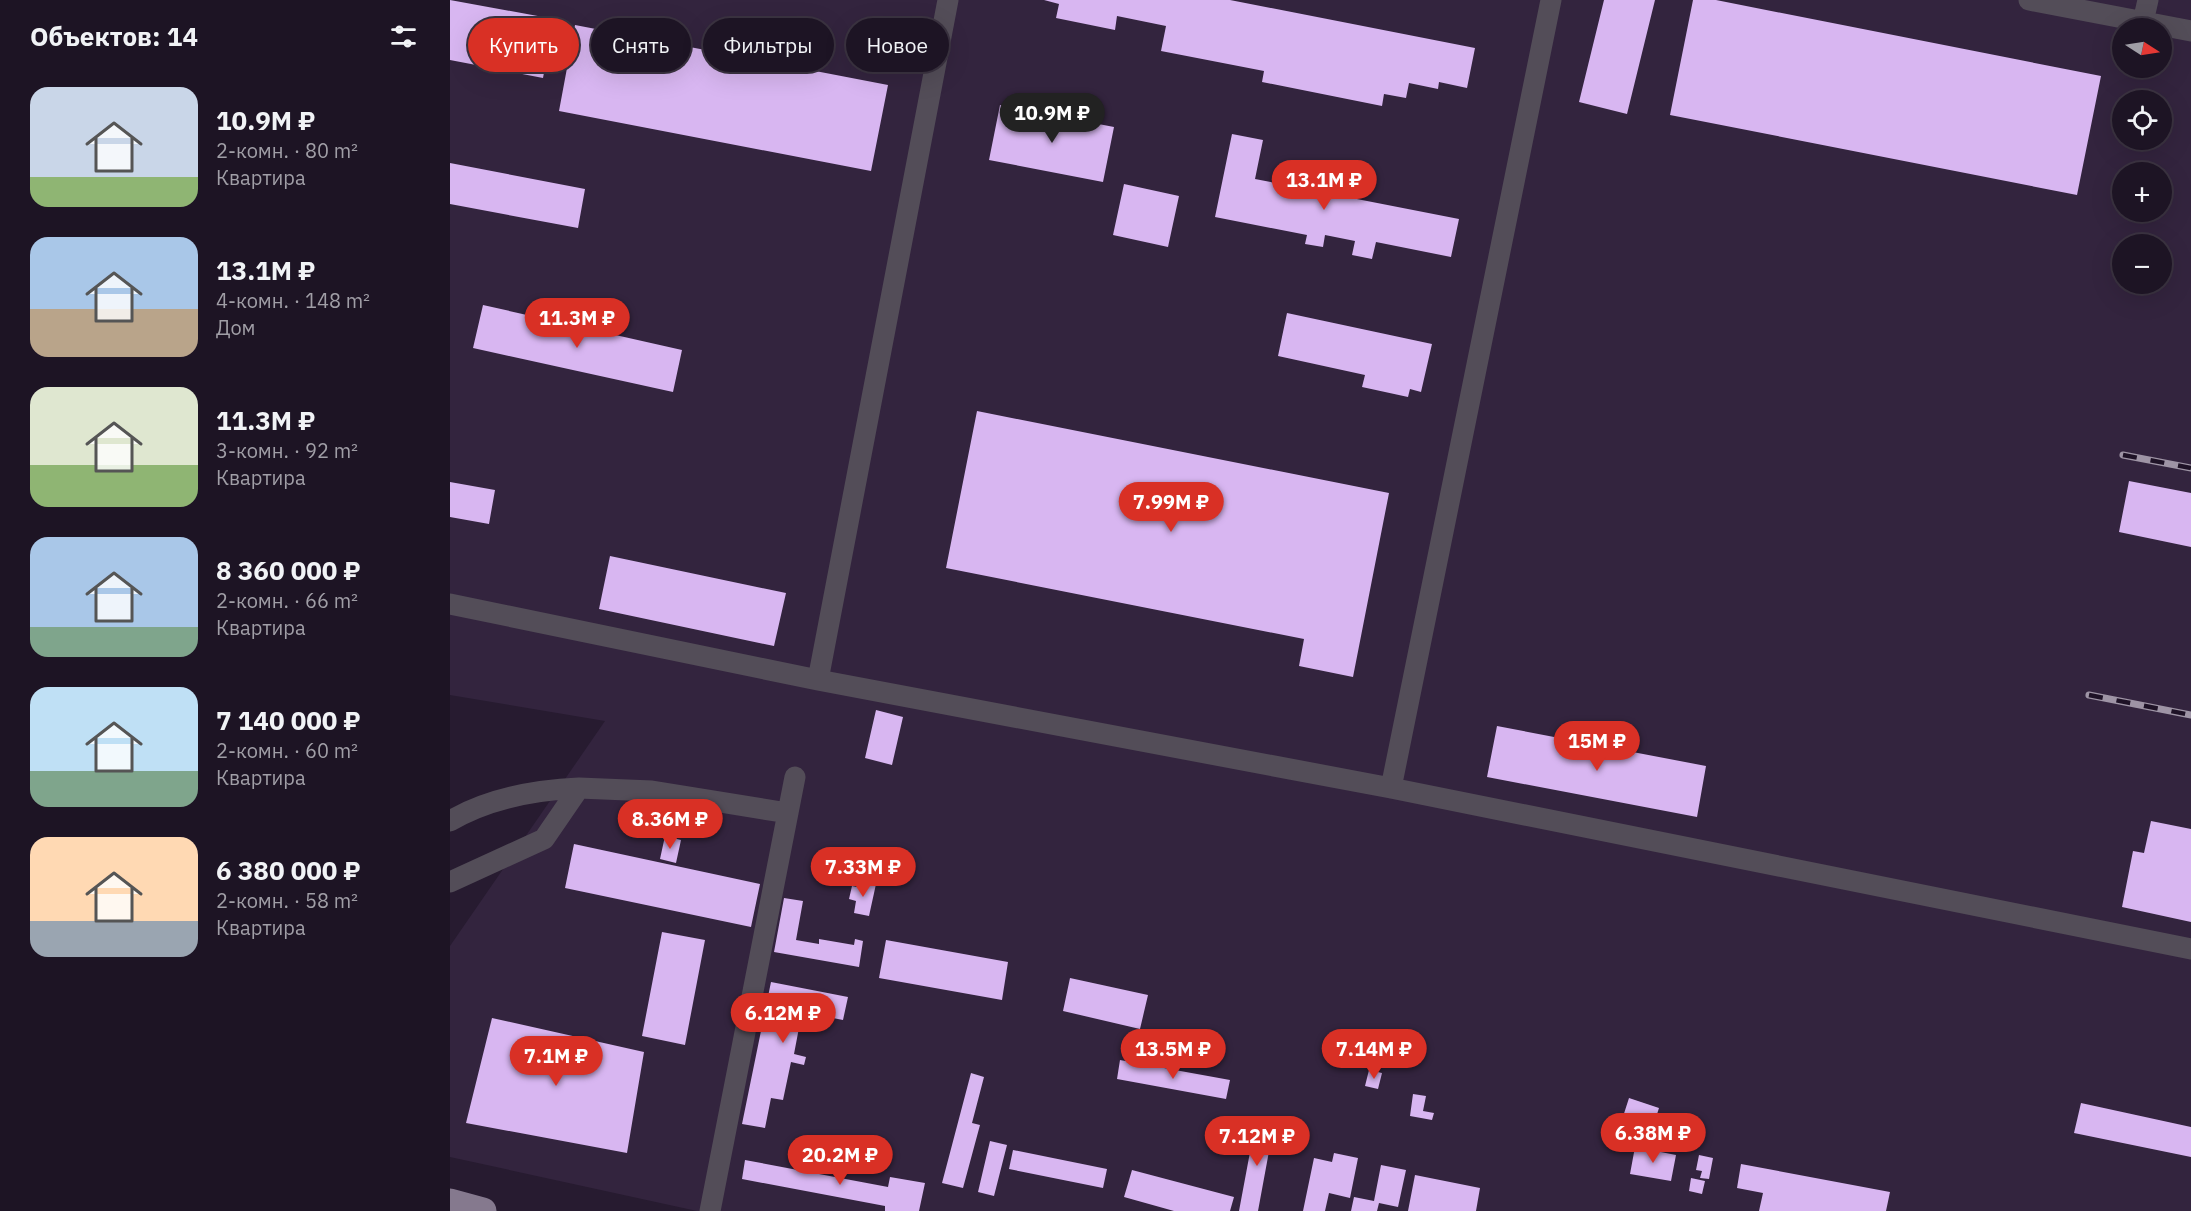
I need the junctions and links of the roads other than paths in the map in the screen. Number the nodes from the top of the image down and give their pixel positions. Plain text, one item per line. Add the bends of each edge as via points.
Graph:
1 (948, 0) edge
2 (1551, 0) edge
3 (2029, 0) edge
4 (2148, 0) edge
5 (2122, 18) edge
6 (2144, 18) edge
7 (2172, 28) edge
8 (2191, 32) edge
9 (450, 604) edge
10 (818, 680) junction
11 (795, 777) dead end
12 (579, 788) junction
13 (1391, 788) junction
14 (788, 813) junction
15 (450, 821) edge
16 (450, 882) edge
17 (2191, 949) edge
18 (450, 1202) edge
19 (483, 1211) edge
20 (710, 1211) edge

1 - 10 lane
2 - 13 lane
3 - 5 lane
4 - 6 lane
7 - 8 lane
9 - 10 lane
10 - 13 lane
11 - 14 lane
12 - 14 lane via 652,791
12 - 15 lane via 534,790
12 - 16 lane via 544,839
13 - 17 lane
14 - 20 lane
18 - 19 main road

